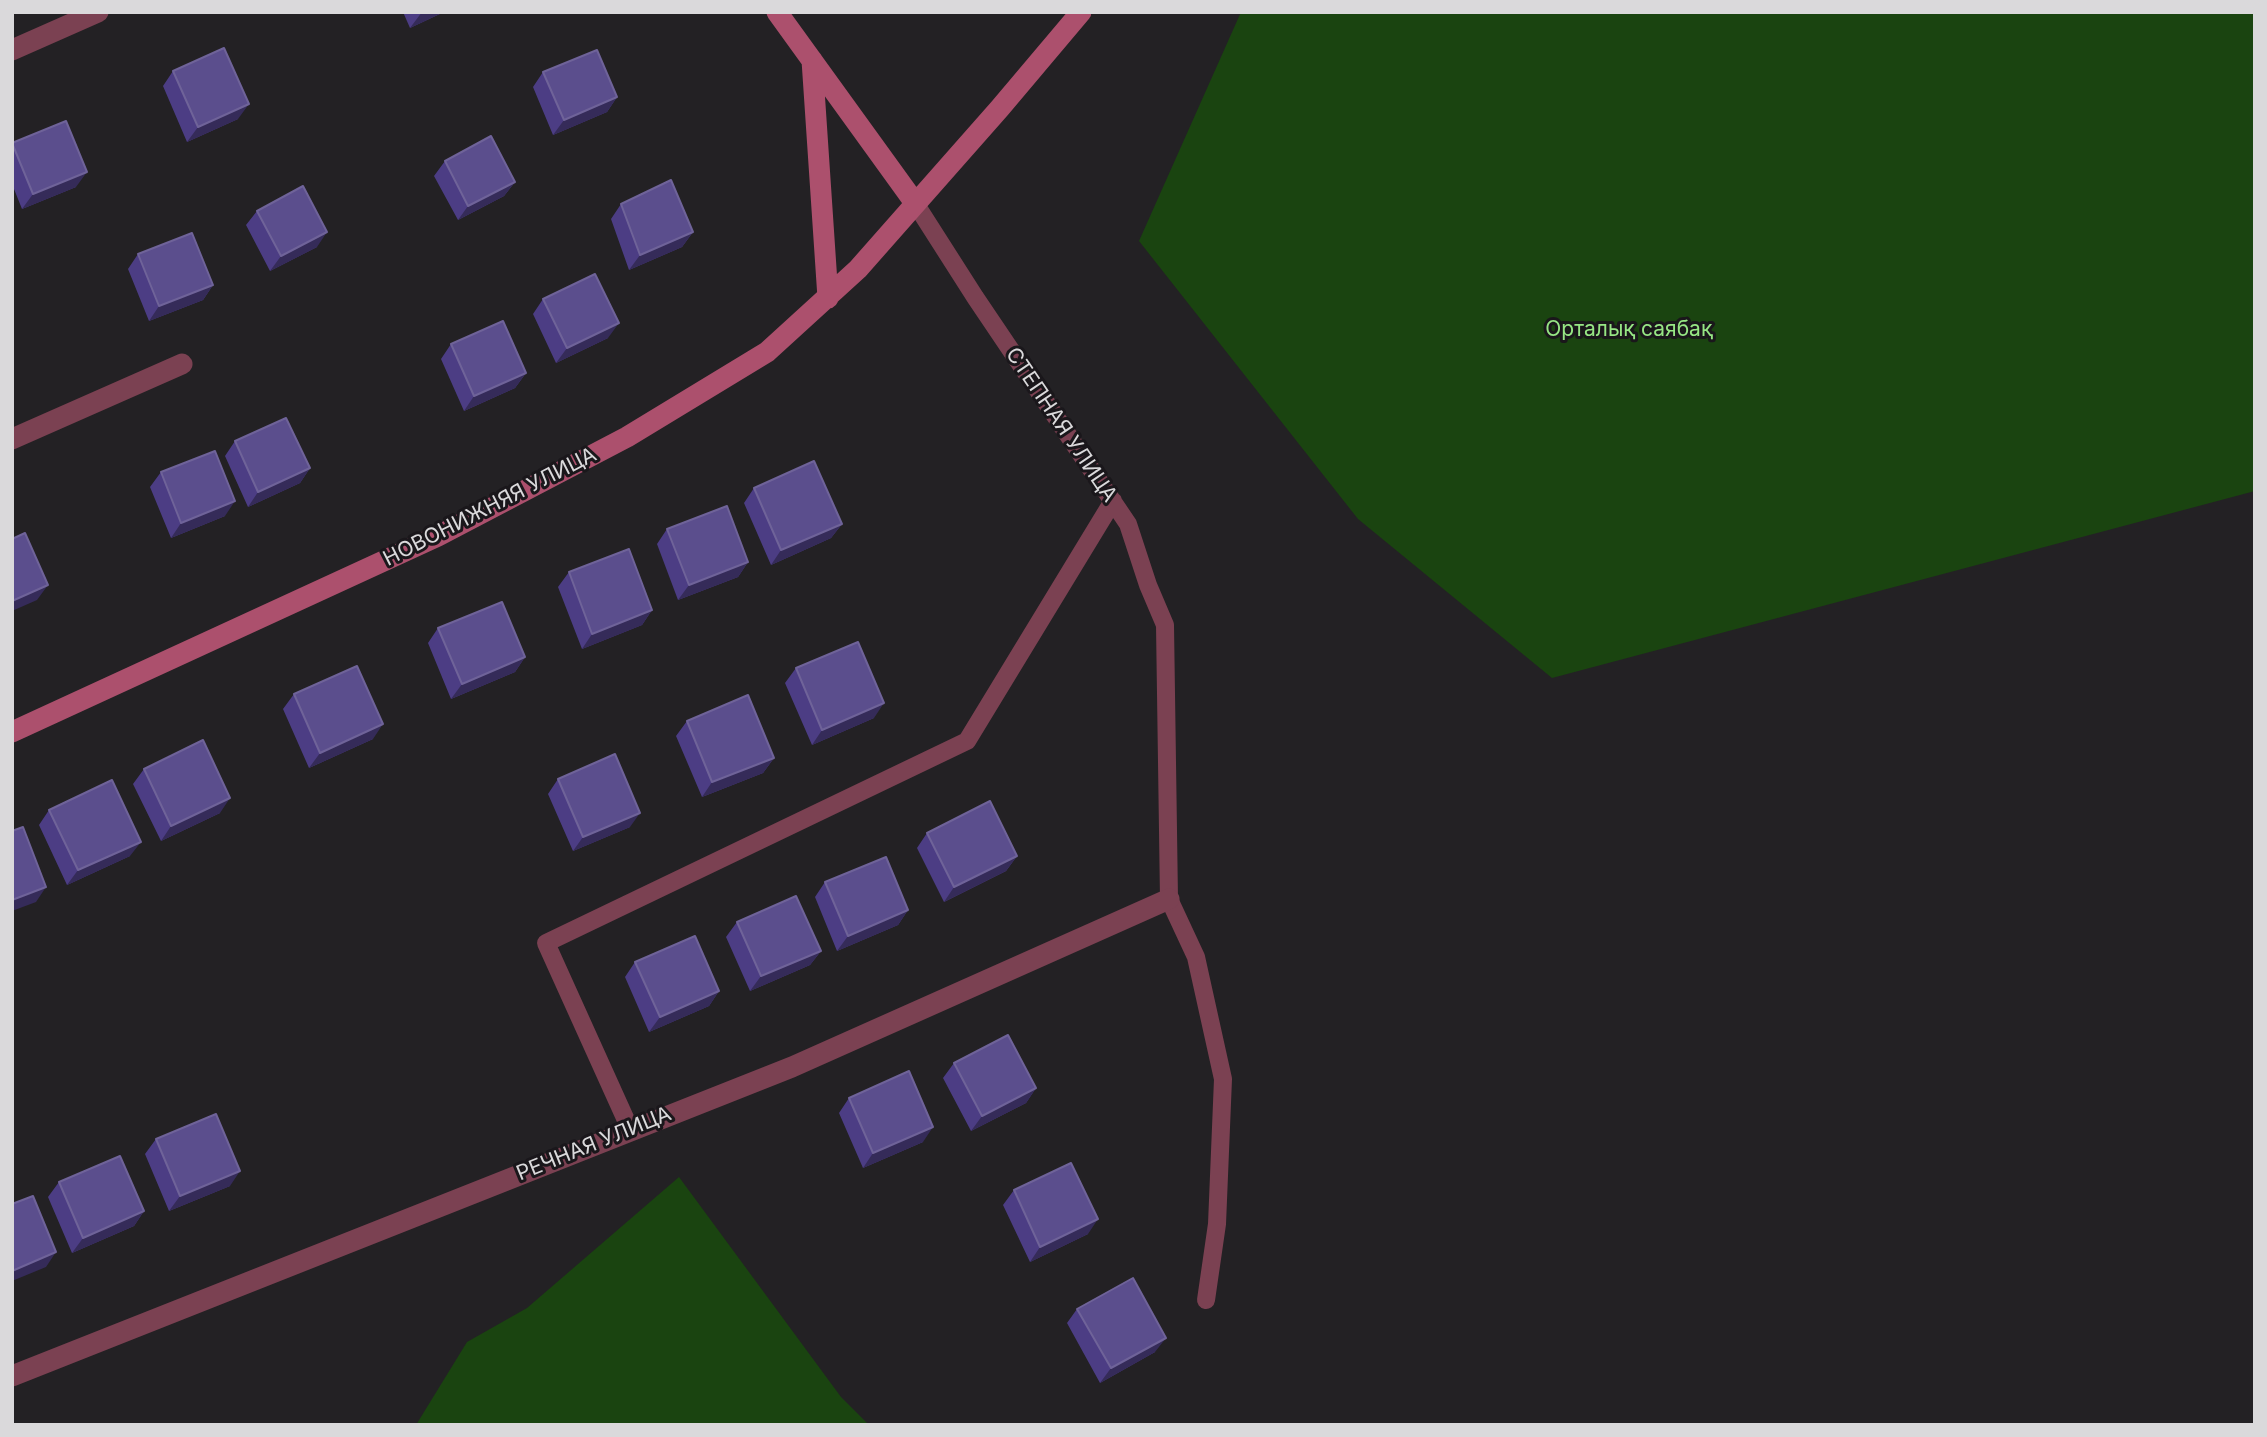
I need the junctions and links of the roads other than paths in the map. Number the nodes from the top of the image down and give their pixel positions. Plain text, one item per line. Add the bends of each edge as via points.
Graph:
1 (99, 12) edge
2 (777, 12) edge
3 (1081, 12) edge
4 (12, 50) edge
5 (812, 60) junction
6 (915, 203) junction
7 (828, 298) junction
8 (182, 364) dead end
9 (12, 439) edge
10 (1113, 502) junction
11 (12, 732) edge
12 (1169, 899) junction
13 (630, 1129) junction
14 (1206, 1300) dead end
15 (12, 1376) edge

1 - 4 street
2 - 5 main road, СТЕПНАЯ УЛИЦА
3 - 6 main road, НОВОНИЖНЯЯ УЛИЦА
5 - 6 main road, СТЕПНАЯ УЛИЦА
5 - 7 main road
6 - 7 main road, НОВОНИЖНЯЯ УЛИЦА
6 - 10 lane, СТЕПНАЯ УЛИЦА
7 - 11 main road, НОВОНИЖНЯЯ УЛИЦА via 767,352 627,437 438,536
8 - 9 street
10 - 12 lane, СТЕПНАЯ УЛИЦА via 1128,524 1165,625
10 - 13 lane via 967,741 546,943
12 - 13 street, РЕЧНАЯ УЛИЦА via 792,1067
12 - 14 lane via 1196,957 1223,1079 1217,1224
13 - 15 street, РЕЧНАЯ УЛИЦА

